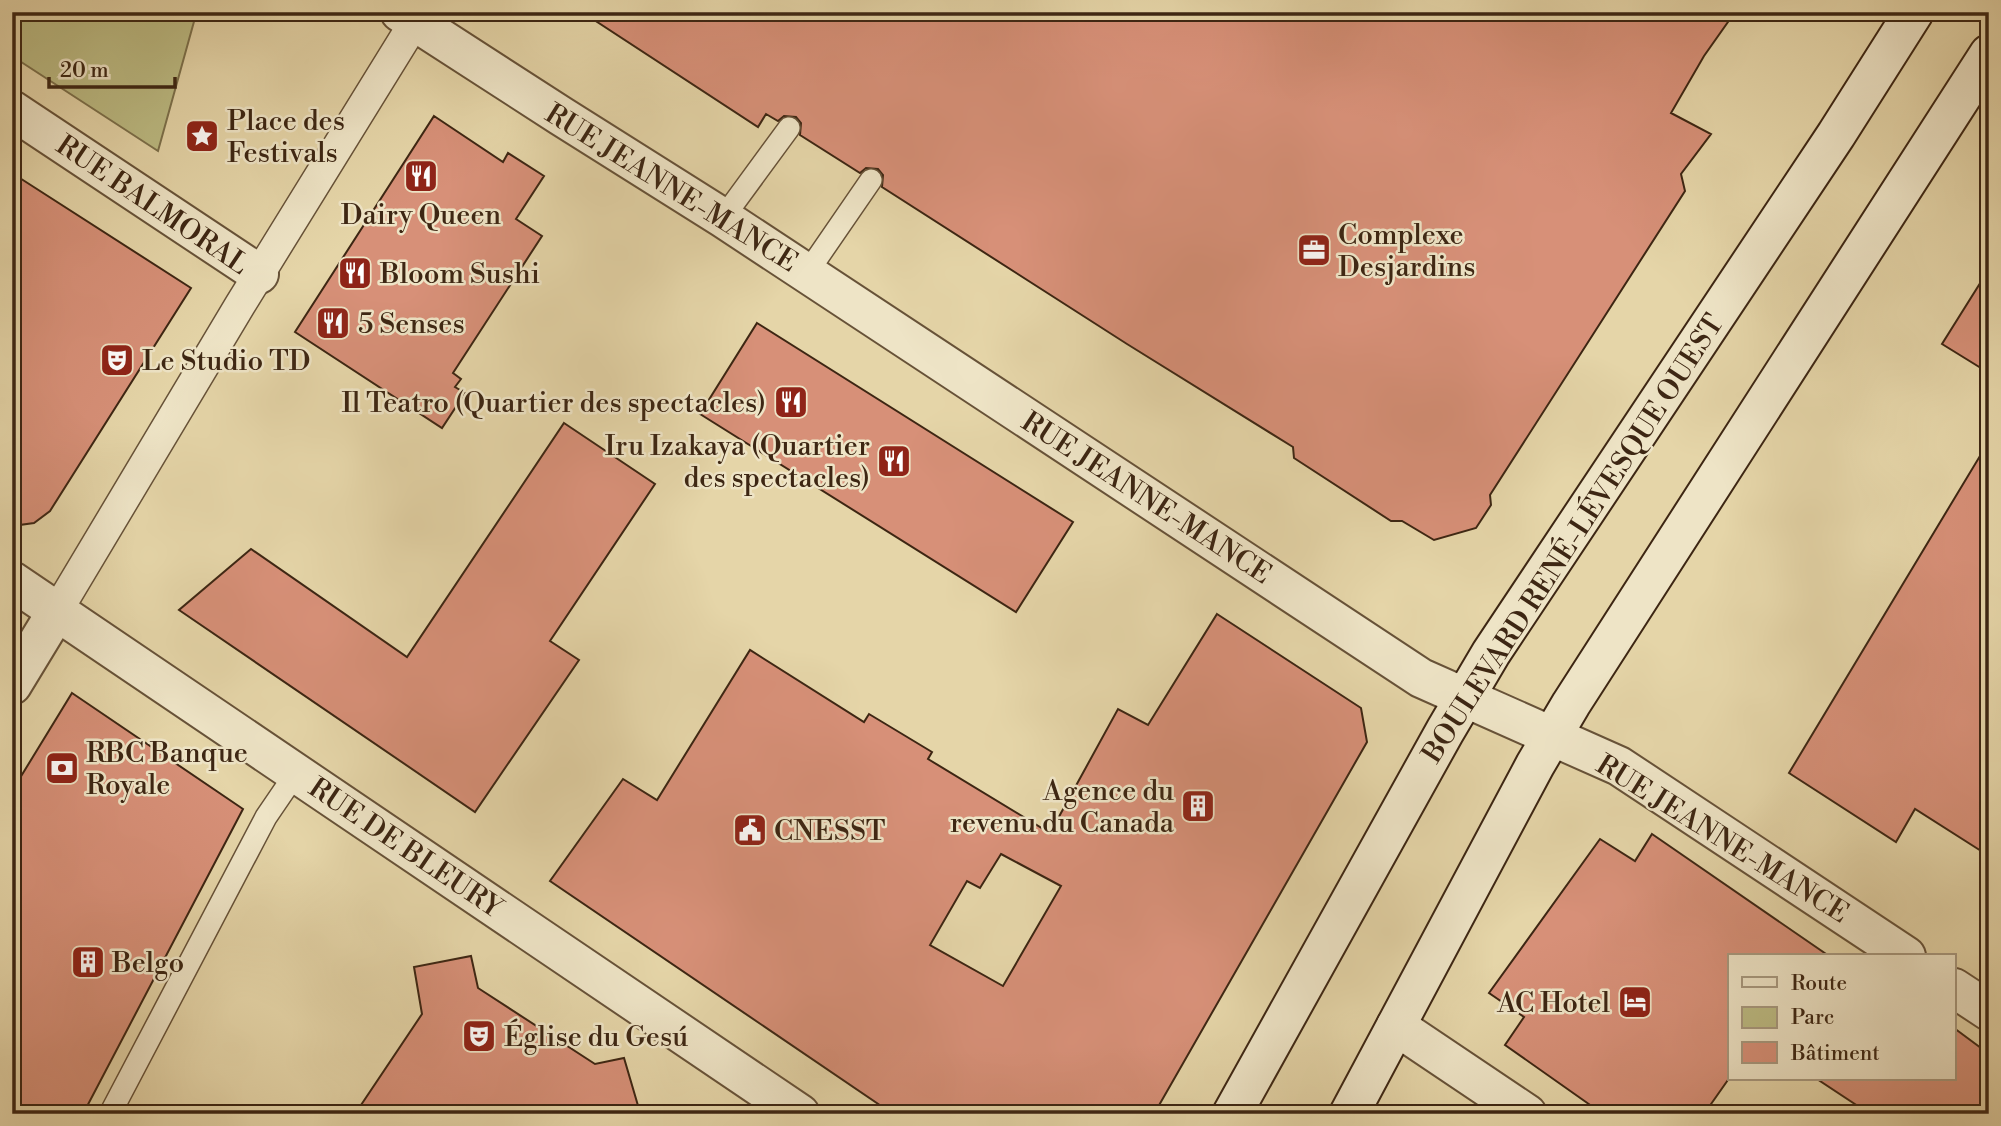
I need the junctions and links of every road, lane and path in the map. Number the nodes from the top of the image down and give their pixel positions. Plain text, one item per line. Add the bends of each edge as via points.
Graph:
1 (1914, 12) edge
2 (412, 15) edge
3 (1989, 54) edge
4 (12, 110) edge
5 (789, 128) dead end
6 (871, 180) dead end
7 (723, 218) junction
8 (807, 273) junction
9 (259, 274) junction
10 (12, 581) edge
11 (57, 611) junction
12 (12, 685) edge
13 (1465, 697) junction
14 (1552, 737) junction
15 (296, 773) junction
16 (1903, 954) edge
17 (1955, 989) edge
18 (1989, 1011) edge
19 (1396, 1026) junction
20 (110, 1114) edge
21 (800, 1114) edge
22 (1232, 1114) edge
23 (1349, 1114) edge
24 (1527, 1114) edge

1 - 13 street, BOULEVARD RENÉ-LÉVESQUE OUEST
2 - 7 street, RUE JEANNE-MANCE
2 - 9 street
3 - 14 street
4 - 9 street, RUE BALMORAL
5 - 7 lane
6 - 8 lane
7 - 8 street, RUE JEANNE-MANCE
8 - 13 street, RUE JEANNE-MANCE via 1421,678
9 - 11 street
10 - 11 street, RUE DE BLEURY
11 - 12 street
11 - 15 street, RUE DE BLEURY
13 - 14 street, RUE JEANNE-MANCE
13 - 22 street, BOULEVARD RENÉ-LÉVESQUE OUEST
14 - 16 street, RUE JEANNE-MANCE via 1619,766
14 - 19 street
15 - 20 lane via 267,817
15 - 21 street, RUE DE BLEURY
17 - 18 street
19 - 23 street
19 - 24 street

